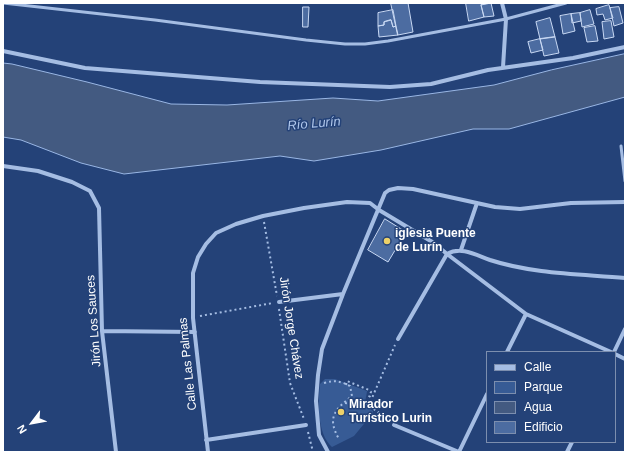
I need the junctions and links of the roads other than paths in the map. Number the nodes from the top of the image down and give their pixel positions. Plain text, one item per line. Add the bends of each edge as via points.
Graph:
1 (3, 3) edge
2 (502, 3) edge
3 (566, 3) edge
4 (506, 19) junction
5 (625, 47) edge
6 (3, 51) edge
7 (503, 67) junction
8 (621, 146) dead end
9 (3, 166) edge
10 (625, 181) edge
11 (625, 202) edge
12 (477, 203) junction
13 (379, 210) junction
14 (461, 250) junction
15 (447, 254) junction
16 (625, 278) edge
17 (343, 294) junction
18 (278, 302) road end
19 (526, 314) junction
20 (625, 329) edge
21 (102, 331) junction
22 (195, 332) junction
23 (398, 339) road end
24 (508, 351) edge
25 (609, 351) edge
26 (616, 351) edge
27 (616, 354) edge
28 (625, 360) edge
29 (486, 396) edge
30 (306, 424) road end
31 (394, 425) road end
32 (206, 440) junction
33 (572, 443) edge
34 (116, 452) edge
35 (208, 452) edge
36 (328, 452) edge
37 (459, 452) edge
38 (567, 452) edge

1 - 4 lane via 344,44 388,41
2 - 4 street
3 - 4 lane
4 - 7 street
5 - 7 street via 573,58
6 - 7 street via 85,68 260,82 390,87 431,84
8 - 10 lane
9 - 21 street, Jirón Los Sauces via 38,171 90,191 99,208
11 - 12 street via 571,203 520,208
12 - 13 street via 398,188 385,193
12 - 14 street
13 - 15 street, Calle Las Palmas via 434,243
13 - 17 street
13 - 22 street, Calle Las Palmas via 370,203 347,202 304,208 263,216 216,233 198,257 193,273
14 - 15 street via 453,250
14 - 16 street via 498,262 544,271
15 - 19 street, Calle Las Palmas
15 - 23 street
17 - 18 street
17 - 36 street via 322,349 318,375 317,425
19 - 24 street
19 - 25 street, Calle Las Palmas
20 - 26 street
21 - 22 street
21 - 34 street, Jirón Los Sauces
22 - 32 street, Calle Las Palmas
27 - 28 street
29 - 37 street
30 - 32 street
31 - 37 street
32 - 35 street, Calle Las Palmas
33 - 38 street

